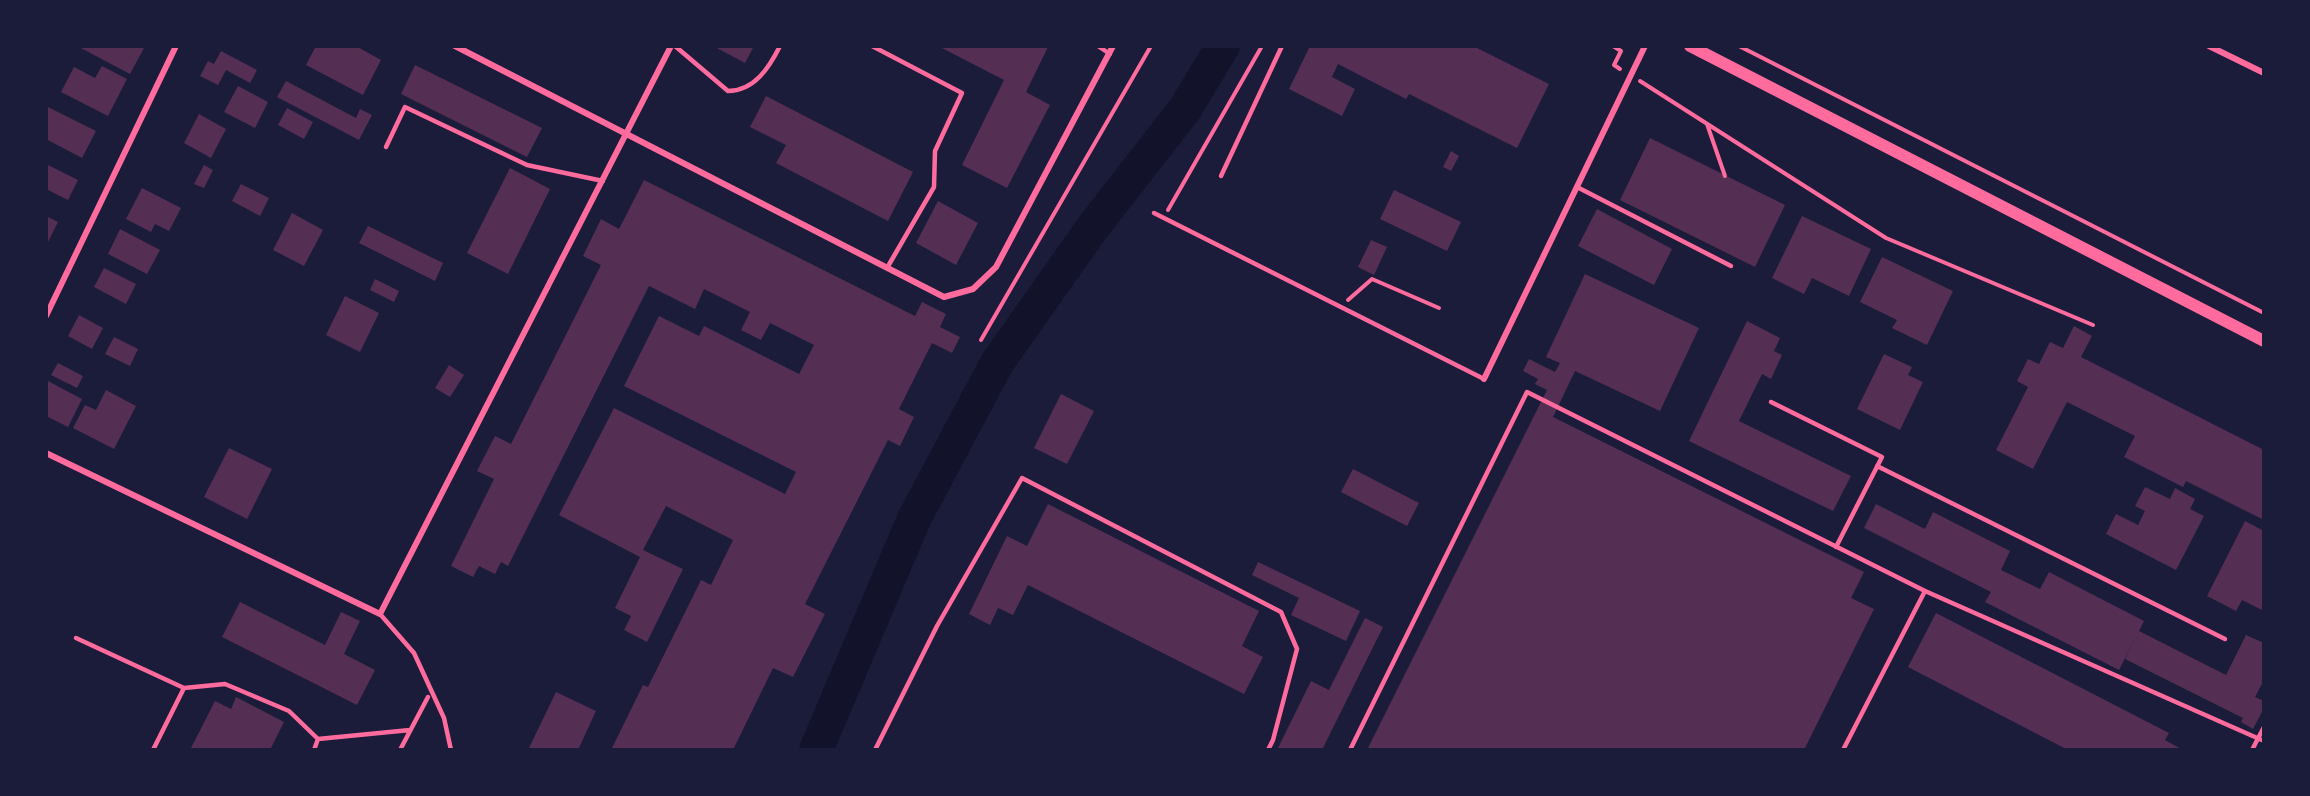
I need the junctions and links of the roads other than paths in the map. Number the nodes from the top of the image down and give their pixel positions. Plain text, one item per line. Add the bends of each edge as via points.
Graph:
1 (176, 46) edge
2 (455, 46) edge
3 (673, 46) edge
4 (780, 46) edge
5 (872, 46) edge
6 (1098, 46) edge
7 (1113, 46) edge
8 (1282, 46) edge
9 (1645, 46) edge
10 (1690, 46) edge
11 (2209, 46) edge
12 (1110, 54) junction
13 (2264, 73) edge
14 (626, 136) junction
15 (386, 147) dead end
16 (1221, 176) dead end
17 (603, 181) junction
18 (1578, 187) junction
19 (1154, 213) dead end
20 (1731, 266) dead end
21 (887, 268) junction
22 (46, 316) edge
23 (2264, 341) edge
24 (1485, 379) joint
25 (1771, 402) dead end
26 (46, 453) edge
27 (1877, 466) junction
28 (1836, 547) junction
29 (1925, 591) junction
30 (380, 614) junction
31 (76, 638) dead end
32 (2225, 639) dead end
33 (184, 688) junction
34 (428, 697) dead end
35 (2264, 727) edge
36 (410, 730) junction
37 (318, 739) junction
38 (2260, 740) edge
39 (153, 750) edge
40 (314, 750) edge
41 (400, 750) edge
42 (451, 750) edge
43 (875, 750) edge
44 (1268, 750) edge
45 (1350, 750) edge
46 (1843, 750) edge
47 (2252, 750) edge

1 - 22 street
2 - 14 street
3 - 4 lane via 728,91 752,85
3 - 14 street
5 - 21 lane via 962,93 935,151 934,187
6 - 12 lane
7 - 12 street
8 - 16 lane
9 - 18 street
10 - 23 main road
11 - 13 street
12 - 21 street via 996,267 973,289 944,297
14 - 17 street
14 - 21 street
15 - 17 lane via 405,106 527,165
17 - 30 street
18 - 20 lane
18 - 24 street
19 - 24 lane
25 - 27 lane via 1882,457
26 - 30 street
27 - 28 lane
27 - 32 lane
28 - 29 lane
28 - 45 lane via 1527,392
29 - 38 lane
29 - 46 lane
30 - 42 lane via 414,653 444,718
31 - 33 lane
33 - 37 lane via 225,684 289,711
33 - 39 lane
34 - 36 lane
35 - 38 lane
36 - 37 lane
36 - 41 lane
37 - 40 lane
38 - 47 lane
43 - 44 lane via 937,626 1022,478 1281,612 1297,649

